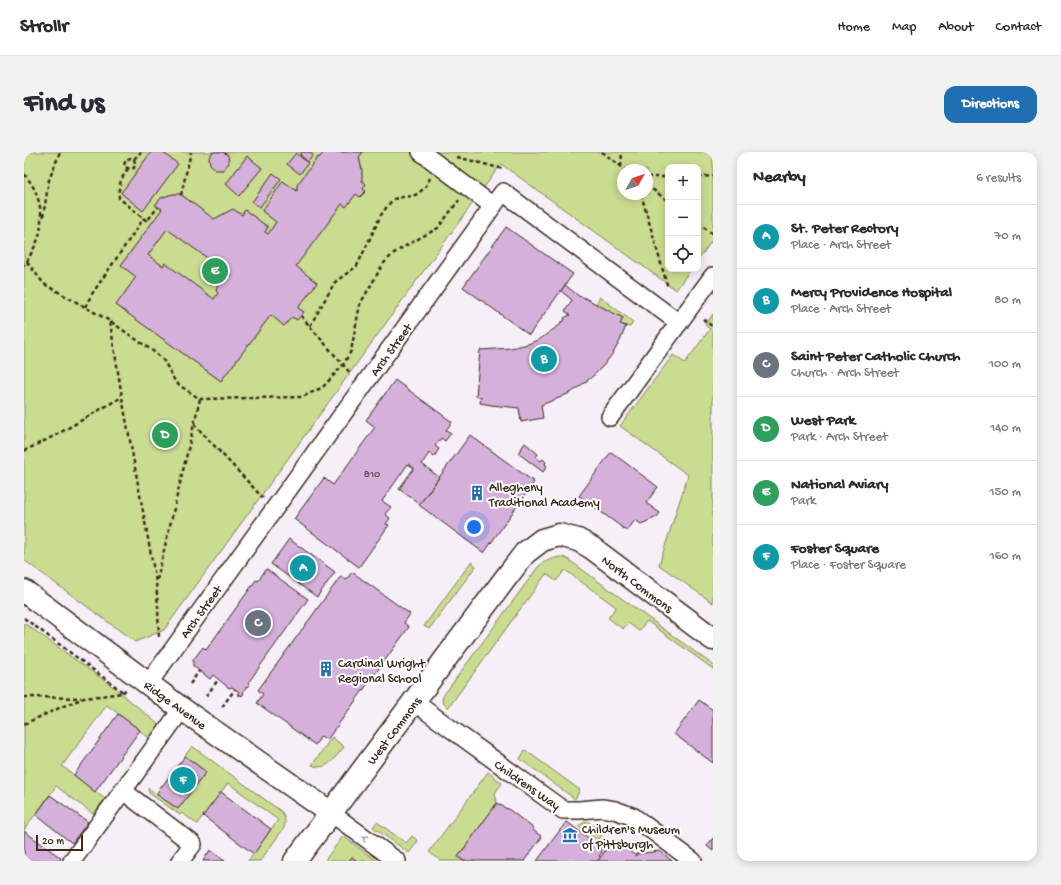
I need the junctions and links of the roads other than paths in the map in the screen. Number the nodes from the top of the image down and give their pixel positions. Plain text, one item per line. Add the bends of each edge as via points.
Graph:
1 (421, 152) edge
2 (493, 206) junction
3 (713, 276) edge
4 (679, 323) junction
5 (610, 417) dead end
6 (559, 535) joint
7 (24, 591) edge
8 (713, 639) edge
9 (148, 684) junction
10 (414, 702) junction
11 (182, 709) junction
12 (123, 791) junction
13 (331, 813) junction
14 (72, 861) edge
15 (180, 861) edge
16 (295, 861) edge
17 (397, 861) edge
18 (693, 861) edge

1 - 2 street
2 - 4 street, Arch Street via 503,192
2 - 9 street, Arch Street
3 - 4 street
4 - 5 street
6 - 8 main road, North Commons via 578,540 592,548
6 - 10 main road, West Commons via 542,540 525,553
7 - 9 main road, Ridge Avenue
9 - 11 main road, Ridge Avenue
10 - 13 main road, West Commons
10 - 18 street, Childrens Way via 563,810 602,808 634,817
11 - 12 street
11 - 13 main road, Ridge Avenue
12 - 14 street
12 - 15 street via 192,844
13 - 16 main road, West Commons
17 -> 13 street

